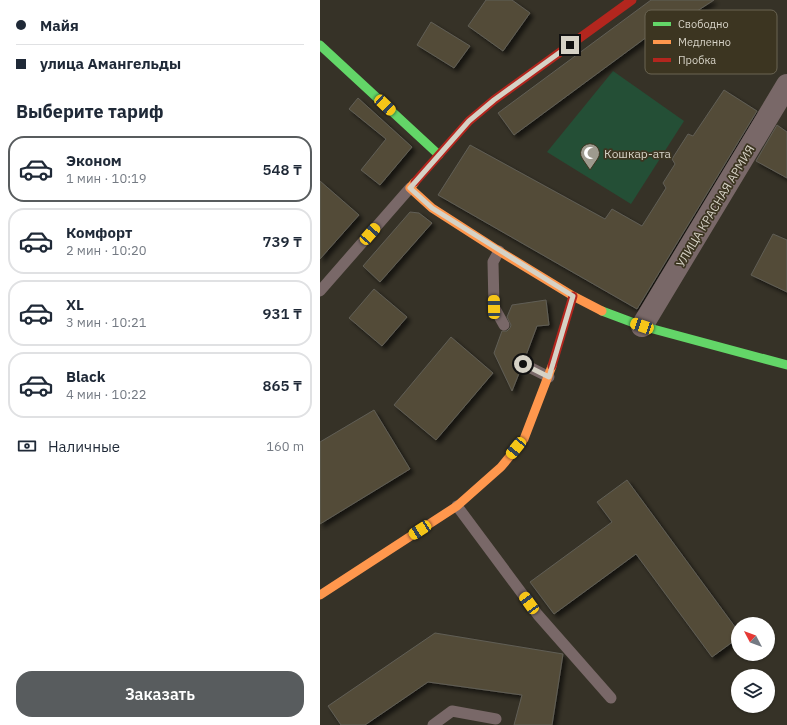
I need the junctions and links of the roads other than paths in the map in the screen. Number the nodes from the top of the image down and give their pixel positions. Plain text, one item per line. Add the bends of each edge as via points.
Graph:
1 (632, 0) edge
2 (320, 45) edge
3 (787, 85) edge
4 (439, 155) junction
5 (410, 188) junction
6 (499, 251) junction
7 (320, 291) edge
8 (573, 296) junction
9 (504, 326) dead end
10 (642, 326) junction
11 (523, 364) dead end
12 (787, 365) edge
13 (549, 377) junction
14 (457, 506) junction
15 (320, 594) edge
16 (611, 698) dead end
17 (496, 719) dead end
18 (433, 725) edge

1 - 4 street via 494,100 469,121
2 - 4 street
3 - 10 street, УЛИЦА КРАСНАЯ АРМИЯ
4 - 5 street
5 - 6 street via 432,208
5 - 7 lane
6 - 8 street
6 - 9 lane via 493,262 494,307
8 - 10 street via 612,316
8 - 13 street
10 - 12 street
11 - 13 lane
13 - 14 street via 524,439 501,467
14 - 15 street
14 - 16 lane via 538,615
17 - 18 lane via 452,712

